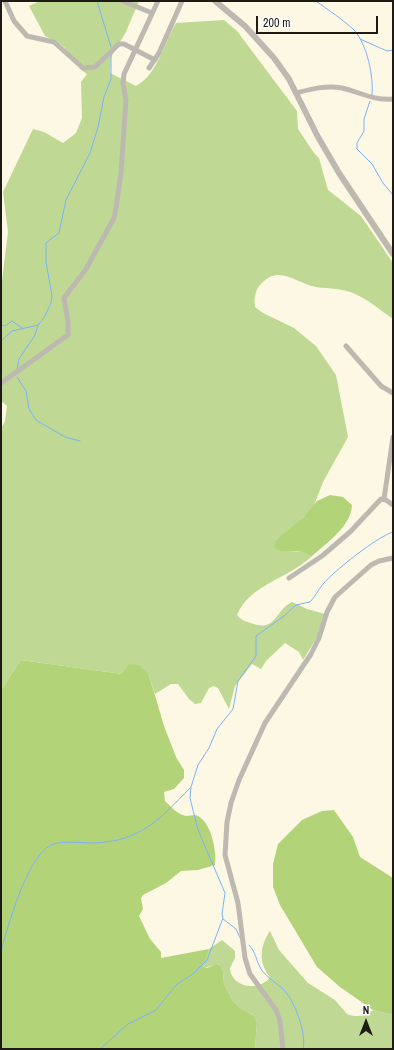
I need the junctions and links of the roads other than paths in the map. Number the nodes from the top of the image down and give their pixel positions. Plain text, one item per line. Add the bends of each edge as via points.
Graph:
1 (5, 1) edge
2 (123, 1) edge
3 (158, 1) edge
4 (182, 1) edge
5 (215, 1) edge
6 (152, 13) junction
7 (135, 50) junction
8 (155, 60) junction
9 (149, 68) dead end
10 (296, 93) junction
11 (393, 99) edge
12 (393, 254) edge
13 (346, 346) dead end
14 (1, 383) edge
15 (393, 393) edge
16 (393, 438) edge
17 (384, 499) junction
18 (393, 505) edge
19 (393, 558) edge
20 (290, 578) dead end
21 (283, 1049) edge

1 - 7 street via 14,20 28,36 54,42 83,68 95,67 119,44
2 - 6 street
3 - 6 street
4 - 8 street
5 - 10 street via 260,40 289,79
6 - 7 street
7 - 8 street
7 - 14 street via 123,78 126,100 121,173 114,218 86,269 64,298 68,335
8 - 9 street
10 - 11 street via 320,88 341,88 376,99
10 - 12 street via 338,174
13 - 15 street via 381,386
16 - 17 street
17 - 18 street
17 - 20 street via 322,556
19 - 21 street via 371,565 335,597 311,654 265,723 239,780 226,822 225,855 238,903 245,958 250,974 276,1010

